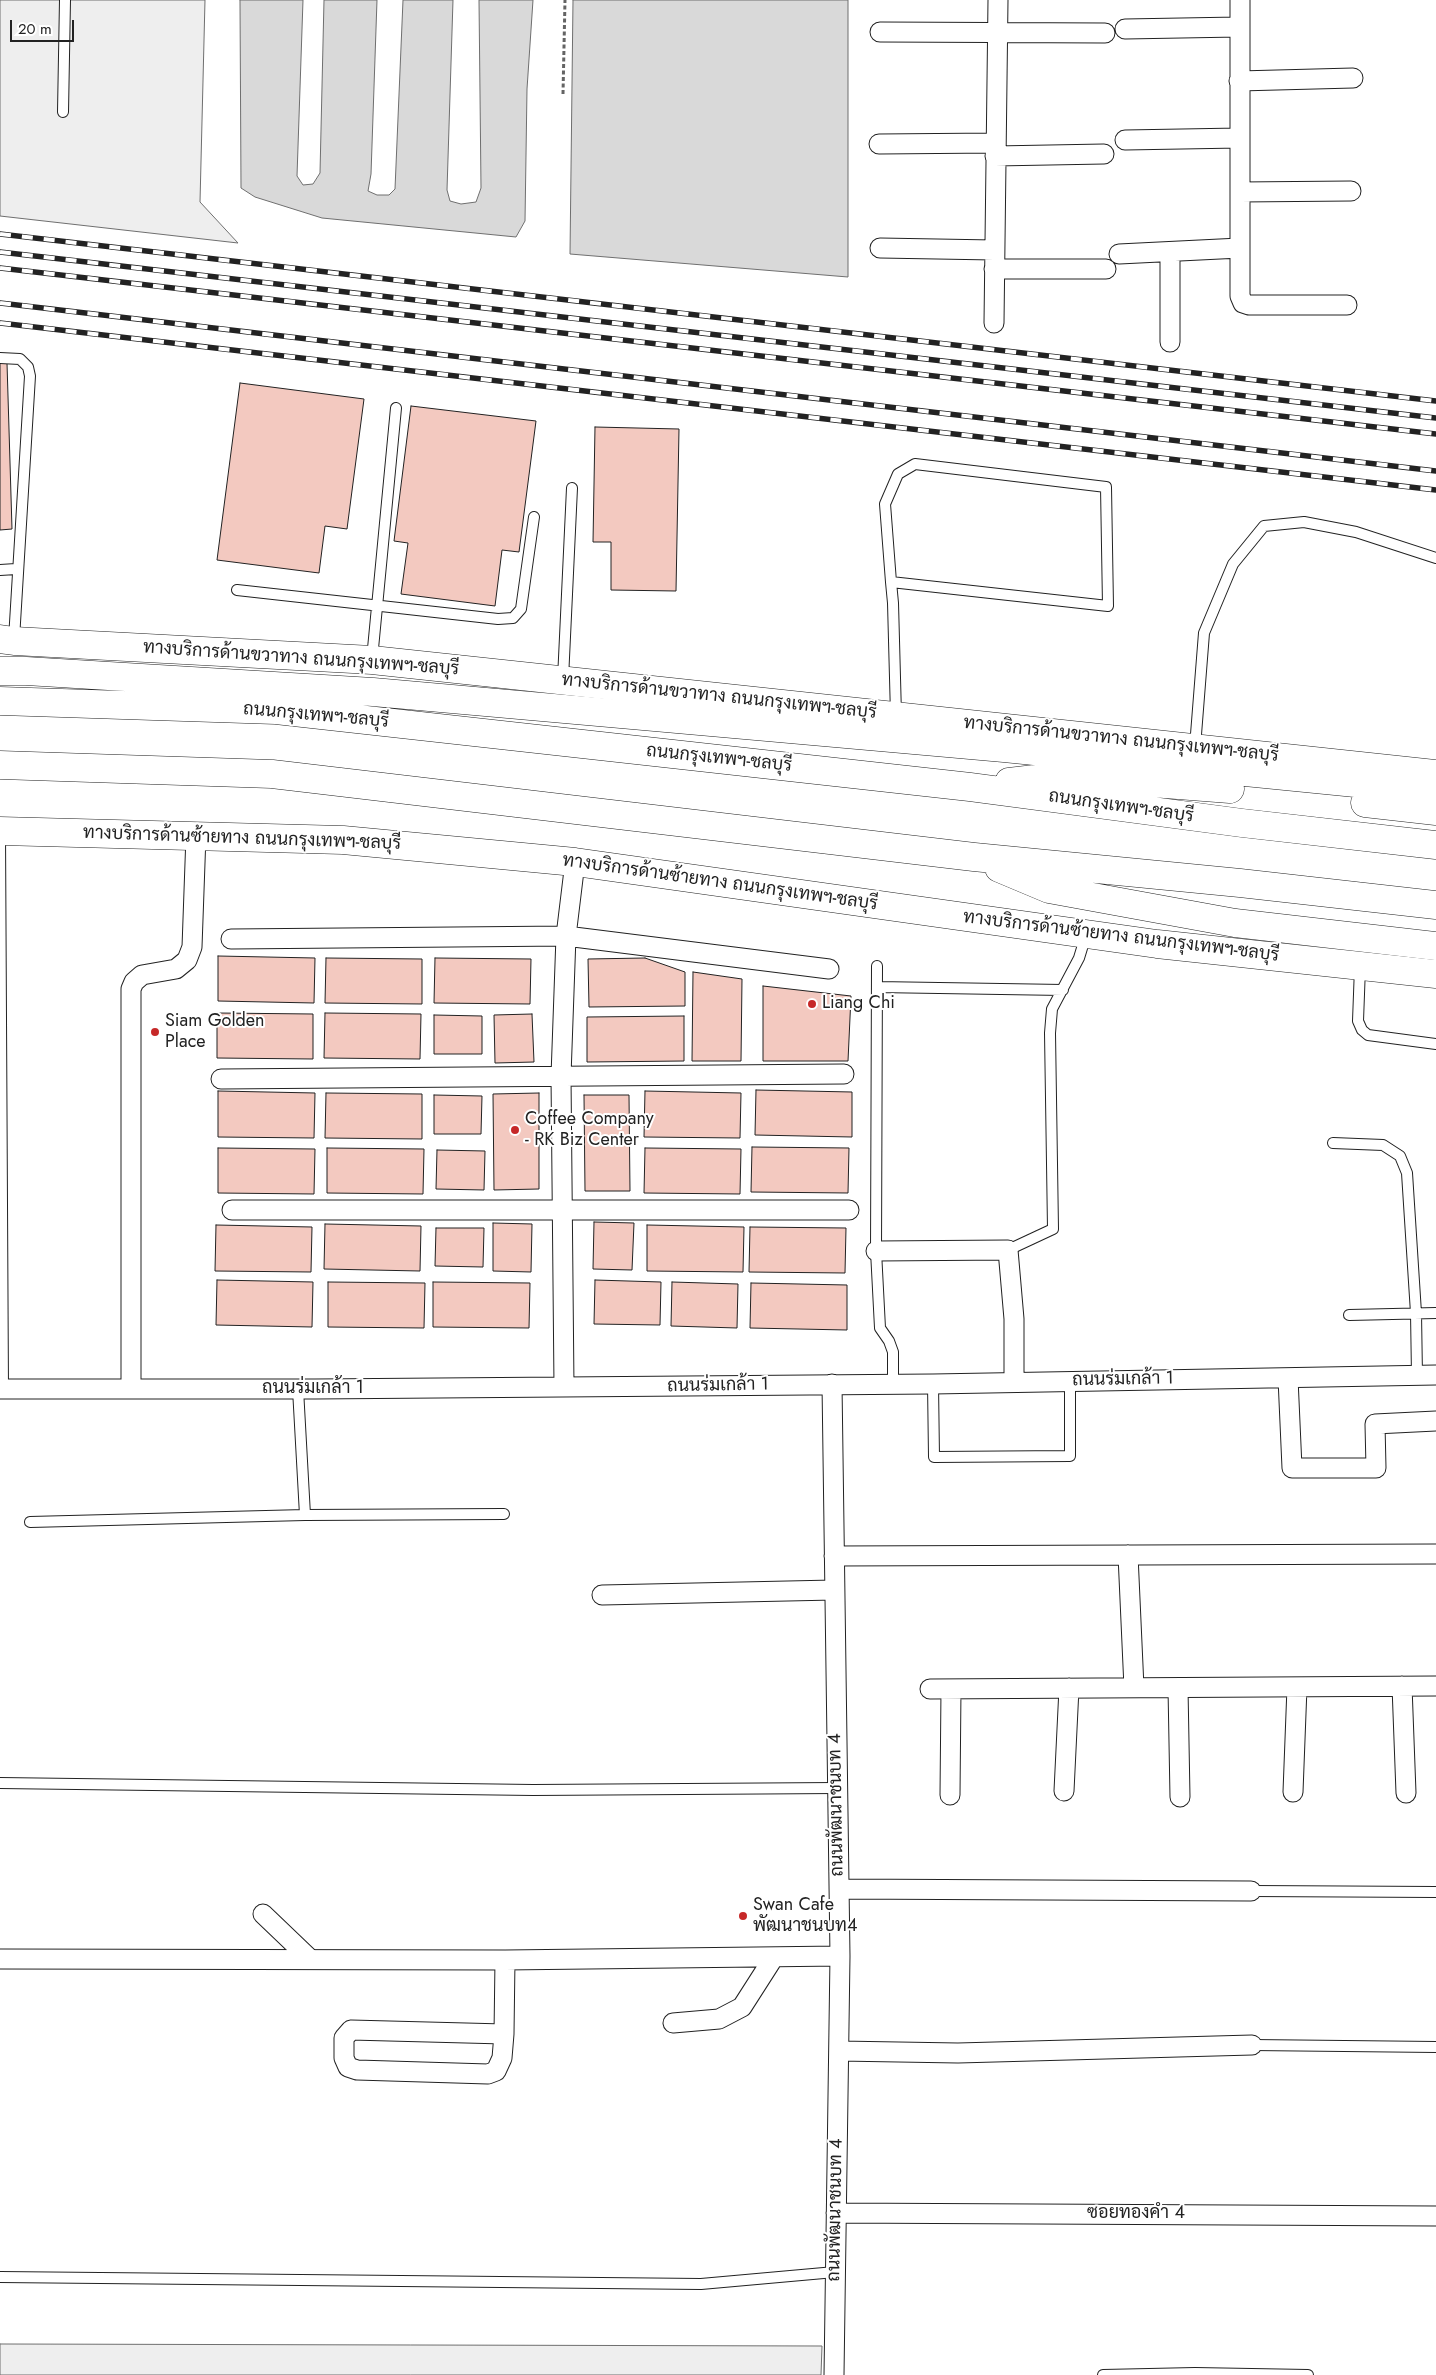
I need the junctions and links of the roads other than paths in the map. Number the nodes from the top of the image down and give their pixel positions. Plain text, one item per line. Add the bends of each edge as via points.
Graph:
1 (66, 0) edge
2 (998, 0) edge
3 (1240, 0) edge
4 (1238, 27) junction
5 (1125, 29) dead end
6 (880, 32) dead end
7 (997, 33) junction
8 (1105, 33) dead end
9 (1352, 78) dead end
10 (1239, 80) junction
11 (63, 112) dead end
12 (1239, 138) junction
13 (1125, 140) dead end
14 (879, 144) dead end
15 (995, 150) junction
16 (1104, 154) dead end
17 (1351, 191) dead end
18 (1240, 192) junction
19 (880, 248) dead end
20 (1240, 248) junction
21 (1170, 252) junction
22 (1120, 254) dead end
23 (994, 259) junction
24 (1106, 269) dead end
25 (1347, 305) dead end
26 (994, 323) dead end
27 (1170, 342) dead end
28 (0, 358) edge
29 (396, 408) dead end
30 (572, 488) dead end
31 (534, 517) dead end
32 (1436, 558) edge
33 (16, 569) junction
34 (0, 570) edge
35 (891, 582) junction
36 (237, 590) dead end
37 (378, 604) junction
38 (7, 640) edge
39 (372, 660) junction
40 (0, 672) edge
41 (562, 680) junction
42 (0, 701) edge
43 (896, 716) junction
44 (1195, 748) junction
45 (0, 765) edge
46 (1436, 774) edge
47 (970, 787) junction
48 (1436, 791) edge
49 (1436, 811) edge
50 (0, 830) edge
51 (196, 835) junction
52 (1436, 845) edge
53 (974, 857) junction
54 (575, 862) junction
55 (1436, 905) edge
56 (1086, 934) junction
57 (566, 936) junction
58 (231, 939) dead end
59 (1436, 946) edge
60 (877, 966) dead end
61 (1360, 966) junction
62 (829, 969) dead end
63 (1436, 974) edge
64 (877, 988) junction
65 (1063, 990) junction
66 (1436, 1044) edge
67 (1, 1069) edge
68 (844, 1074) dead end
69 (561, 1076) junction
70 (221, 1078) dead end
71 (1334, 1143) dead end
72 (232, 1210) dead end
73 (562, 1210) junction
74 (849, 1210) dead end
75 (1008, 1250) junction
76 (876, 1251) junction
77 (2, 1312) edge
78 (1416, 1313) junction
79 (1436, 1313) edge
80 (1349, 1315) dead end
81 (1436, 1375) edge
82 (1417, 1376) junction
83 (1288, 1378) junction
84 (1070, 1381) junction
85 (1014, 1382) junction
86 (893, 1383) junction
87 (832, 1384) junction
88 (934, 1384) junction
89 (564, 1388) junction
90 (2, 1389) edge
91 (131, 1389) junction
92 (298, 1389) junction
93 (1436, 1421) edge
94 (504, 1514) dead end
95 (305, 1515) junction
96 (30, 1522) dead end
97 (1436, 1554) edge
98 (1128, 1555) junction
99 (834, 1556) junction
100 (834, 1590) junction
101 (602, 1595) dead end
102 (1402, 1686) junction
103 (1436, 1686) edge
104 (1297, 1687) junction
105 (1068, 1688) junction
106 (1134, 1688) junction
107 (1178, 1688) junction
108 (930, 1689) dead end
109 (951, 1689) junction
110 (0, 1783) edge
111 (837, 1788) junction
112 (1064, 1791) dead end
113 (1293, 1792) dead end
114 (1406, 1793) dead end
115 (950, 1795) dead end
116 (1180, 1797) dead end
117 (838, 1889) junction
118 (1251, 1891) joint
119 (1436, 1892) edge
120 (263, 1914) dead end
121 (840, 1956) junction
122 (774, 1957) junction
123 (0, 1959) edge
124 (310, 1959) junction
125 (505, 1960) junction
126 (673, 2023) dead end
127 (504, 2034) junction
128 (1252, 2045) joint
129 (1436, 2047) edge
130 (838, 2051) junction
131 (836, 2213) junction
132 (1436, 2216) edge
133 (835, 2272) junction
134 (0, 2277) edge
135 (834, 2375) edge
136 (1103, 2375) edge
137 (1308, 2375) edge

1 - 11 lane
2 - 7 street
3 - 4 street
4 - 5 street
4 - 10 street
6 - 7 street
7 - 8 street
7 - 15 street
9 - 10 street
10 - 12 street
12 - 13 street
12 - 18 street
14 - 15 street
15 - 16 street
15 - 23 street
17 - 18 street
18 - 20 street
19 - 23 street
20 - 21 street
20 - 25 street via 1240,296 1243,303
21 - 22 street
21 - 27 street
23 - 24 street
23 - 26 street
28 - 33 lane via 20,359 30,376
29 - 37 lane
30 - 41 lane
31 - 37 lane via 521,609 513,618 498,619
32 - 44 lane via 1356,532 1304,522 1264,526 1233,564 1204,633
33 - 34 lane
33 - 38 lane
35 - 35 lane via 885,504 898,474 916,464 1106,486 1108,606
35 - 43 lane
36 - 37 lane
37 - 39 lane
38 - 39 main road, ทางบริการด้านขวาทาง ถนนกรุงเทพฯ-ชลบุรี
39 - 41 main road, ทางบริการด้านขวาทาง ถนนกรุงเทพฯ-ชลบุรี
40 - 48 main road via 373,692 1004,748
41 - 43 main road, ทางบริการด้านขวาทาง ถนนกรุงเทพฯ-ชลบุรี
42 - 47 main road, ถนนกรุงเทพฯ-ชลบุรี via 276,710
43 - 44 main road, ทางบริการด้านขวาทาง ถนนกรุงเทพฯ-ชลบุรี
44 - 46 main road, ทางบริการด้านขวาทาง ถนนกรุงเทพฯ-ชลบุรี
45 - 53 main road via 272,774
47 - 49 main road via 1061,776 1268,792
47 - 52 main road, ถนนกรุงเทพฯ-ชลบุรี
50 - 51 main road, ทางบริการด้านซ้ายทาง ถนนกรุงเทพฯ-ชลบุรี
50 - 67 lane
51 - 54 main road, ทางบริการด้านซ้ายทาง ถนนกรุงเทพฯ-ชลบุรี via 343,840
51 - 91 street via 192,947 187,960 176,969 142,975 131,989
53 - 55 main road
53 - 59 main road via 1049,889 1236,923
54 - 56 main road, ทางบริการด้านซ้ายทาง ถนนกรุงเทพฯ-ชลบุรี
54 - 57 street
56 - 61 main road, ทางบริการด้านซ้ายทาง ถนนกรุงเทพฯ-ชลบุรี
56 - 65 lane via 1079,958
57 - 58 street
57 - 62 street
57 - 69 street
60 - 64 lane
61 - 63 main road, ทางบริการด้านซ้ายทาง ถนนกรุงเทพฯ-ชลบุรี
61 - 66 lane via 1358,1021 1362,1030 1368,1035
64 - 65 lane
64 - 76 lane
65 - 75 lane via 1052,1009 1050,1033 1053,1229
67 - 77 lane
68 - 69 street
69 - 70 street
69 - 73 street
71 - 78 lane via 1383,1146 1400,1156 1407,1173
72 - 73 street
73 - 74 street
73 - 89 street
75 - 76 street
75 - 85 street via 1014,1319
76 - 86 lane via 880,1328 893,1352
77 - 90 lane
78 - 79 lane
78 - 80 lane
78 - 82 lane
81 - 82 street, ถนนร่มเกล้า 1
82 - 83 street, ถนนร่มเกล้า 1
83 - 84 street, ถนนร่มเกล้า 1
83 - 93 street via 1292,1468 1376,1468 1375,1424
84 - 85 street, ถนนร่มเกล้า 1
84 - 88 lane via 1070,1456 934,1456
85 - 88 street, ถนนร่มเกล้า 1
86 - 87 street, ถนนร่มเกล้า 1
86 - 88 street, ถนนร่มเกล้า 1
87 - 89 street, ถนนร่มเกล้า 1
87 - 99 street, ถนนพัฒนาชนบท 4
89 - 92 street, ถนนร่มเกล้า 1
90 - 91 street, ถนนร่มเกล้า 1
91 - 92 street, ถนนร่มเกล้า 1
92 - 95 lane
94 - 95 lane
95 - 96 lane
97 - 98 street
98 - 99 street
98 - 106 street
99 - 100 street, ถนนพัฒนาชนบท 4
100 - 101 street
100 - 111 street, ถนนพัฒนาชนบท 4
102 - 103 street
102 - 104 street
102 - 114 street
104 - 107 street
104 - 113 street
105 - 106 street
105 - 109 street
105 - 112 street
106 - 107 street
107 - 116 street
108 - 109 street
109 - 115 street
110 - 111 lane via 533,1790
111 - 117 street, ถนนพัฒนาชนบท 4
117 - 118 street
117 - 121 street, ถนนพัฒนาชนบท 4
118 - 119 lane
120 - 124 street
121 - 122 street
121 - 130 street, ถนนพัฒนาชนบท 4
122 - 125 street
122 - 126 street via 742,2008 719,2020
123 - 124 street
124 - 125 street
125 - 127 street
127 - 127 street via 500,2066 488,2074 357,2070 344,2062 344,2038 351,2030
128 - 129 lane
128 - 130 street via 968,2053
130 - 131 street, ถนนพัฒนาชนบท 4
131 - 132 street, ซอยทองคำ 4
131 - 133 street, ถนนพัฒนาชนบท 4
133 - 134 lane via 701,2284
133 - 135 street, ถนนพัฒนาชนบท 4
136 - 137 lane

